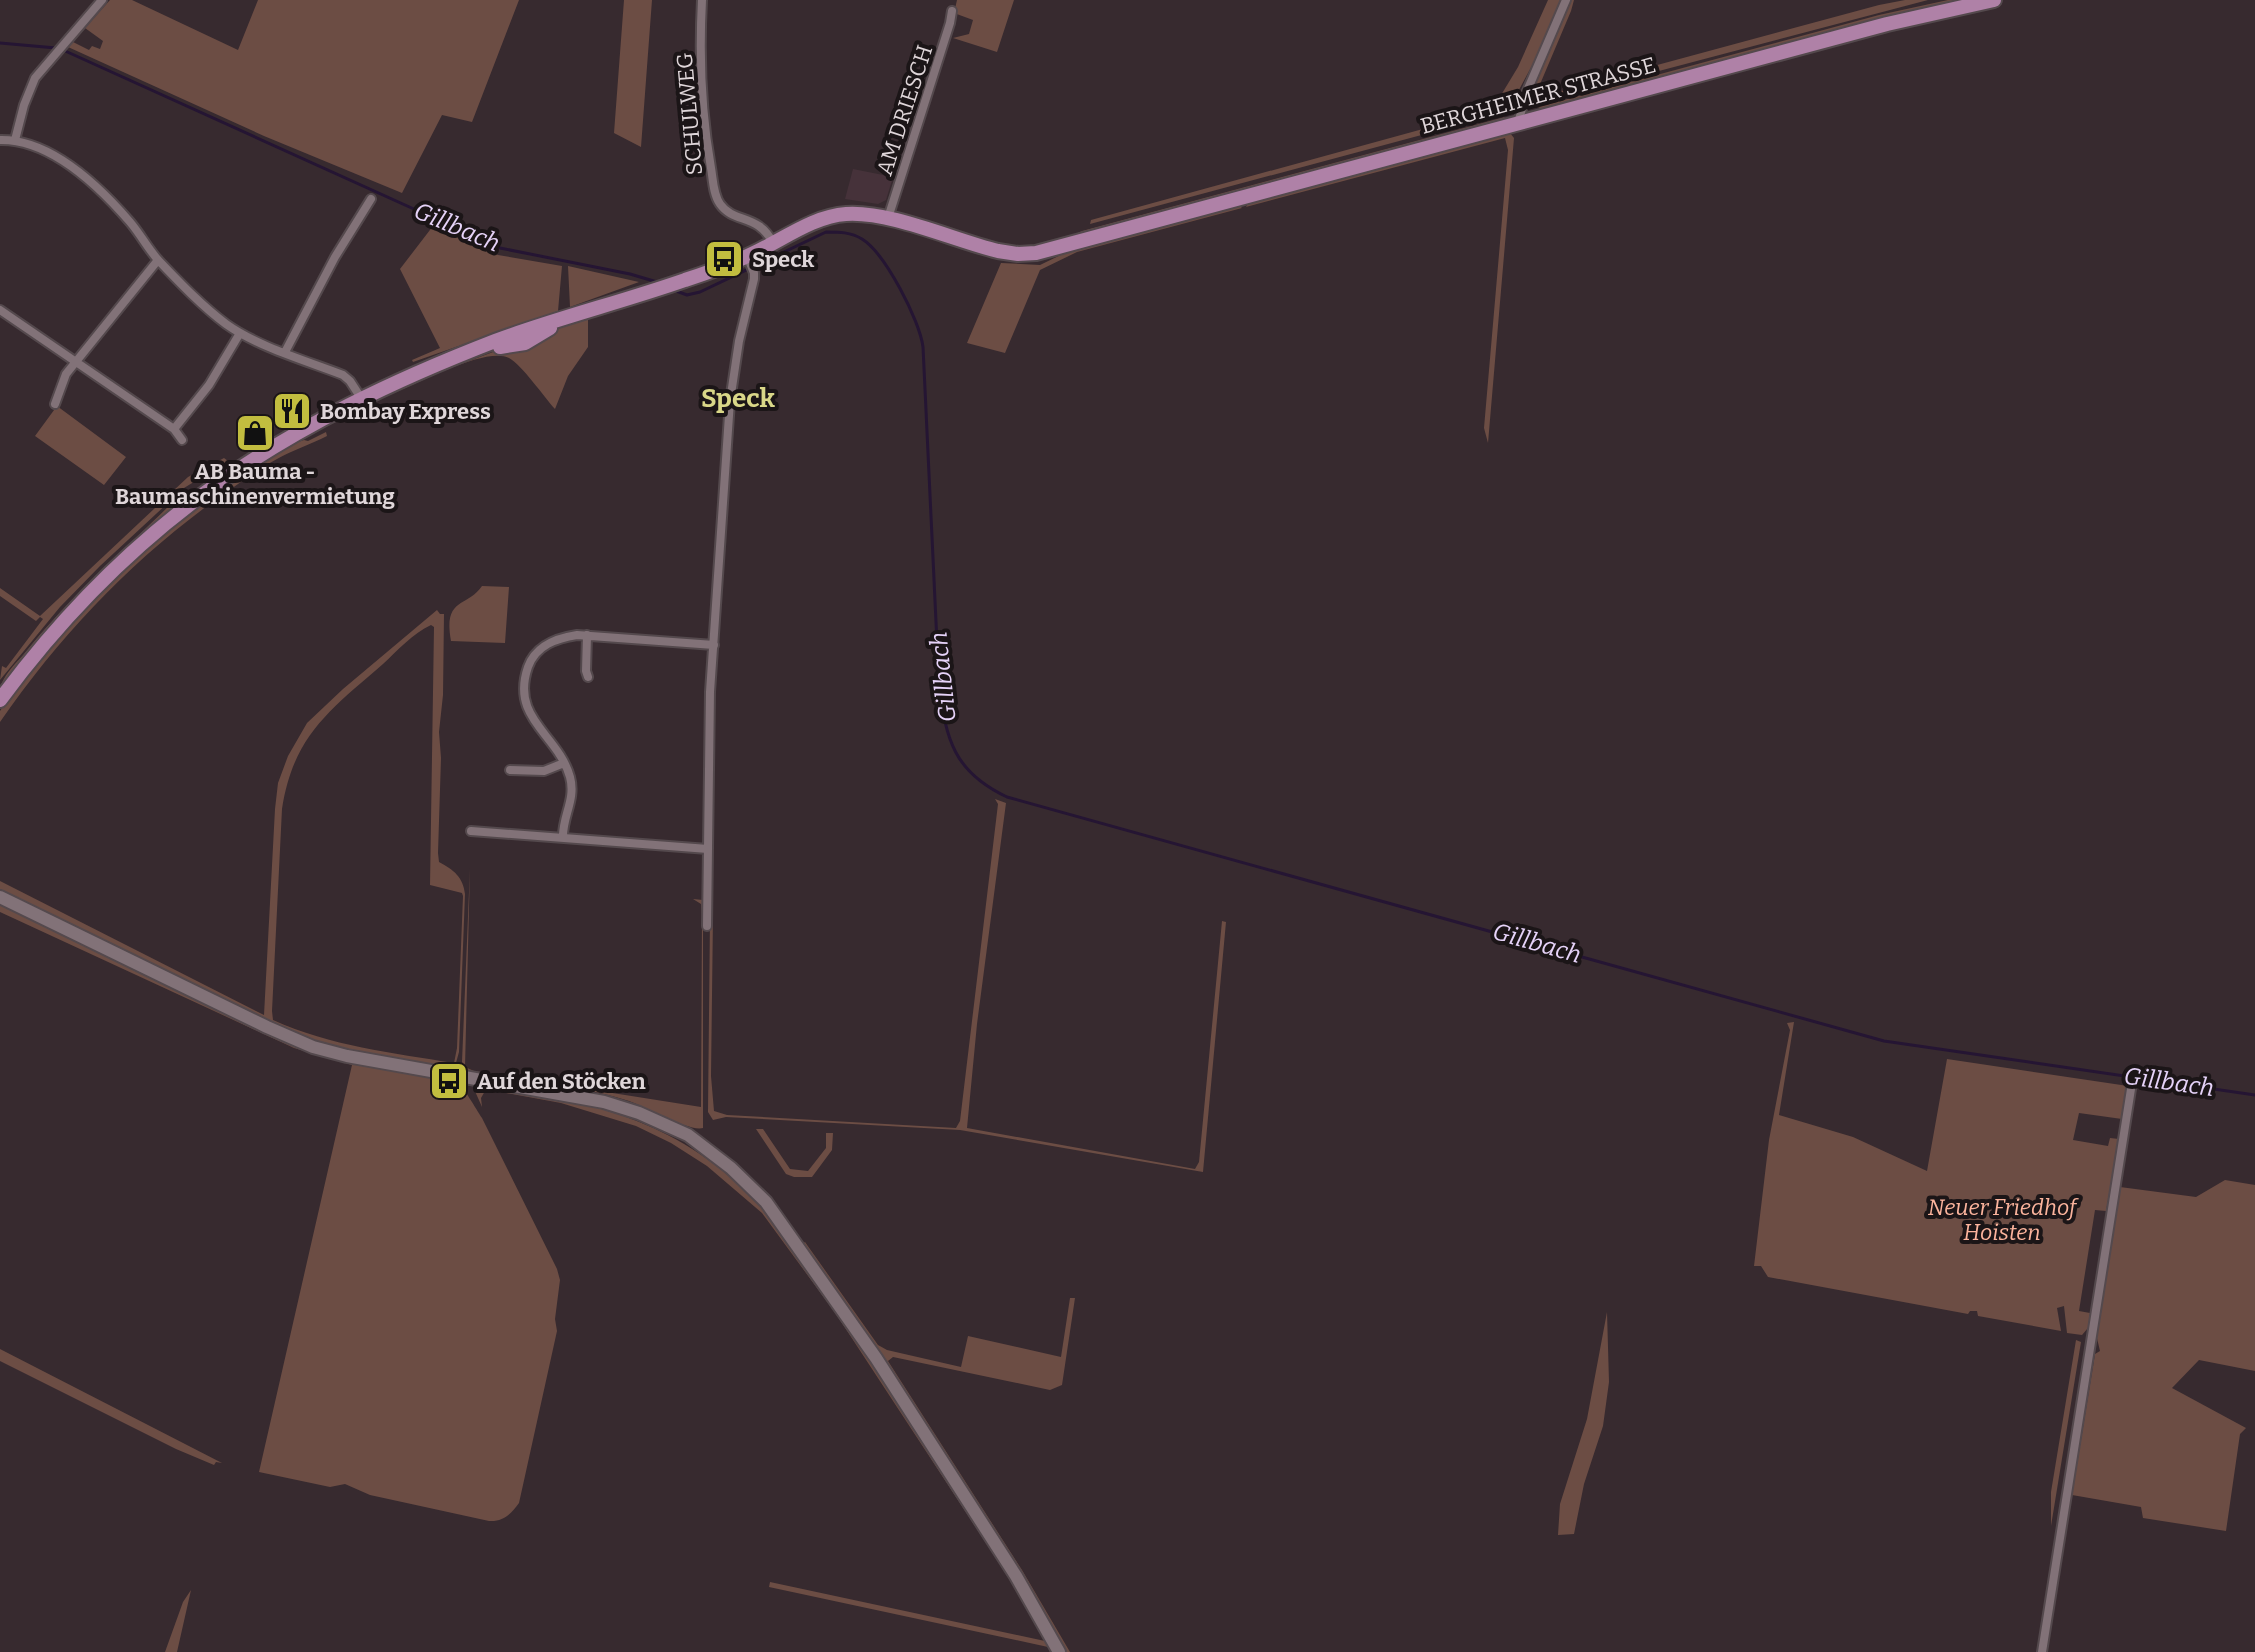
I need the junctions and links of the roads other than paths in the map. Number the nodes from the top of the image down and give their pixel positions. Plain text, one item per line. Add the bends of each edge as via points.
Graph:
1 (102, 0) edge
2 (702, 0) edge
3 (1566, 0) edge
4 (1994, 0) edge
5 (952, 11) dead end
6 (1518, 123) junction
7 (0, 140) edge
8 (15, 140) junction
9 (371, 199) dead end
10 (888, 218) junction
11 (773, 243) junction
12 (747, 256) junction
13 (158, 260) junction
14 (0, 310) edge
15 (240, 333) junction
16 (285, 352) junction
17 (75, 361) junction
18 (361, 398) junction
19 (55, 404) dead end
20 (174, 429) junction
21 (182, 440) dead end
22 (587, 635) junction
23 (714, 645) junction
24 (588, 677) dead end
25 (0, 700) edge
26 (564, 763) junction
27 (510, 770) dead end
28 (471, 831) dead end
29 (563, 836) junction
30 (708, 849) junction
31 (0, 897) edge
32 (707, 926) dead end
33 (2131, 1089) dead end
34 (1059, 1652) edge
35 (2042, 1652) edge

1 - 8 street via 31,85
2 - 11 street, SCHULWEG via 702,101 717,198 726,210 765,228
3 - 6 street
4 - 6 main road, BERGHEIMER STRASSE
5 - 10 street, AM DRIESCH
6 - 10 main road, BERGHEIMER STRASSE via 1036,253 963,242
7 - 8 street
8 - 13 street via 57,157 87,180
9 - 16 street
10 - 11 main road, BERGHEIMER STRASSE via 835,216
11 - 12 main road, BERGHEIMER STRASSE
12 - 18 main road, BERGHEIMER STRASSE via 568,318 525,343 459,357
12 - 23 street via 754,273 730,401
13 - 15 street
13 - 17 street
14 - 17 street
15 - 16 street
15 - 20 street
16 - 18 street via 343,375
17 - 19 street
17 - 20 street
18 - 25 main road, BERGHEIMER STRASSE via 264,451 167,520 80,602
20 - 21 street
22 - 23 street
22 - 24 street
22 - 26 street via 564,637 541,648 524,684 532,719
23 - 30 street
26 - 27 street via 544,771
26 - 29 street via 572,797
28 - 29 street
29 - 30 street
30 - 32 street
31 - 34 main road via 313,1047 604,1102 688,1135 766,1202 867,1345
33 - 35 street

